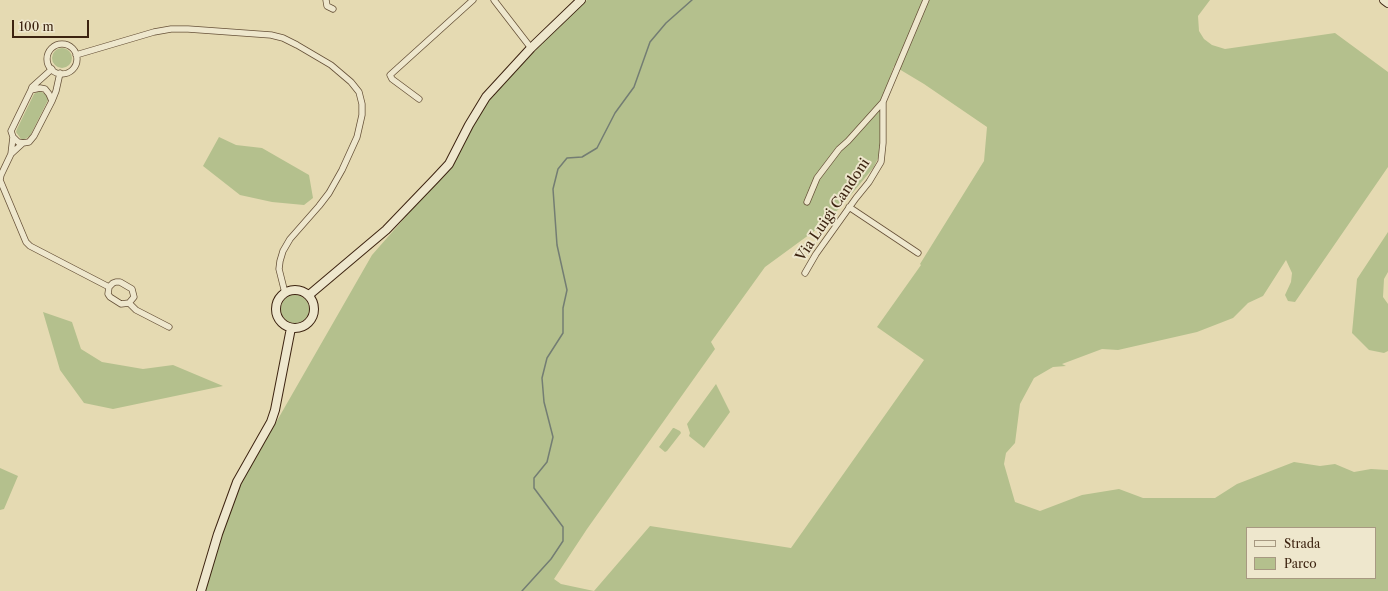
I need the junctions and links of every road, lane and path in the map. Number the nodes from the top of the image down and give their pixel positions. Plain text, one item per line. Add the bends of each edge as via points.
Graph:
1 (326, 0) edge
2 (473, 0) edge
3 (494, 0) edge
4 (581, 0) edge
5 (926, 0) edge
6 (1384, 0) edge
7 (1388, 3) edge
8 (333, 9) dead end
9 (531, 48) junction
10 (76, 55) junction
11 (52, 69) junction
12 (60, 73) junction
13 (31, 90) junction
14 (419, 99) dead end
15 (52, 101) junction
16 (883, 102) junction
17 (13, 137) junction
18 (23, 143) junction
19 (11, 154) junction
20 (0, 180) edge
21 (807, 202) dead end
22 (850, 207) junction
23 (918, 253) dead end
24 (805, 274) dead end
25 (109, 287) junction
26 (285, 293) junction
27 (309, 295) junction
28 (129, 303) junction
29 (169, 327) dead end
30 (292, 328) junction
31 (201, 591) edge

1 - 8 street via 327,6
2 - 14 street via 390,75 392,80
3 - 9 street
4 - 9 street
5 - 16 street, Via Luigi Candoni
6 - 7 street
9 - 27 street via 486,97 449,164 435,180 386,230
10 - 11 street via 66,44 57,45 49,51 49,65
10 - 12 street via 76,64 71,71
10 - 26 street via 172,29 271,35 297,45 331,65 351,82 359,92 362,104 357,137 327,196 285,247 279,269
11 - 12 street
11 - 13 street via 36,82
12 - 15 street
13 - 15 street via 45,89
13 - 17 street via 11,131
15 - 18 street via 34,136 29,142
16 - 21 street via 816,178
16 - 22 street, Via Luigi Candoni via 881,162
17 - 18 street
17 - 19 street
18 - 19 street
19 - 20 street
20 - 25 street via 30,246
22 - 23 street
22 - 24 street, Via Luigi Candoni via 816,254
25 - 28 street via 108,294 111,299 121,304
25 - 28 street via 120,282 130,287 134,294 133,300
26 - 27 street via 297,290
26 - 30 street via 277,302 276,309 280,320
27 - 30 street via 314,306 312,318 304,326
28 - 29 street via 136,310
30 - 31 street via 271,422 237,482

